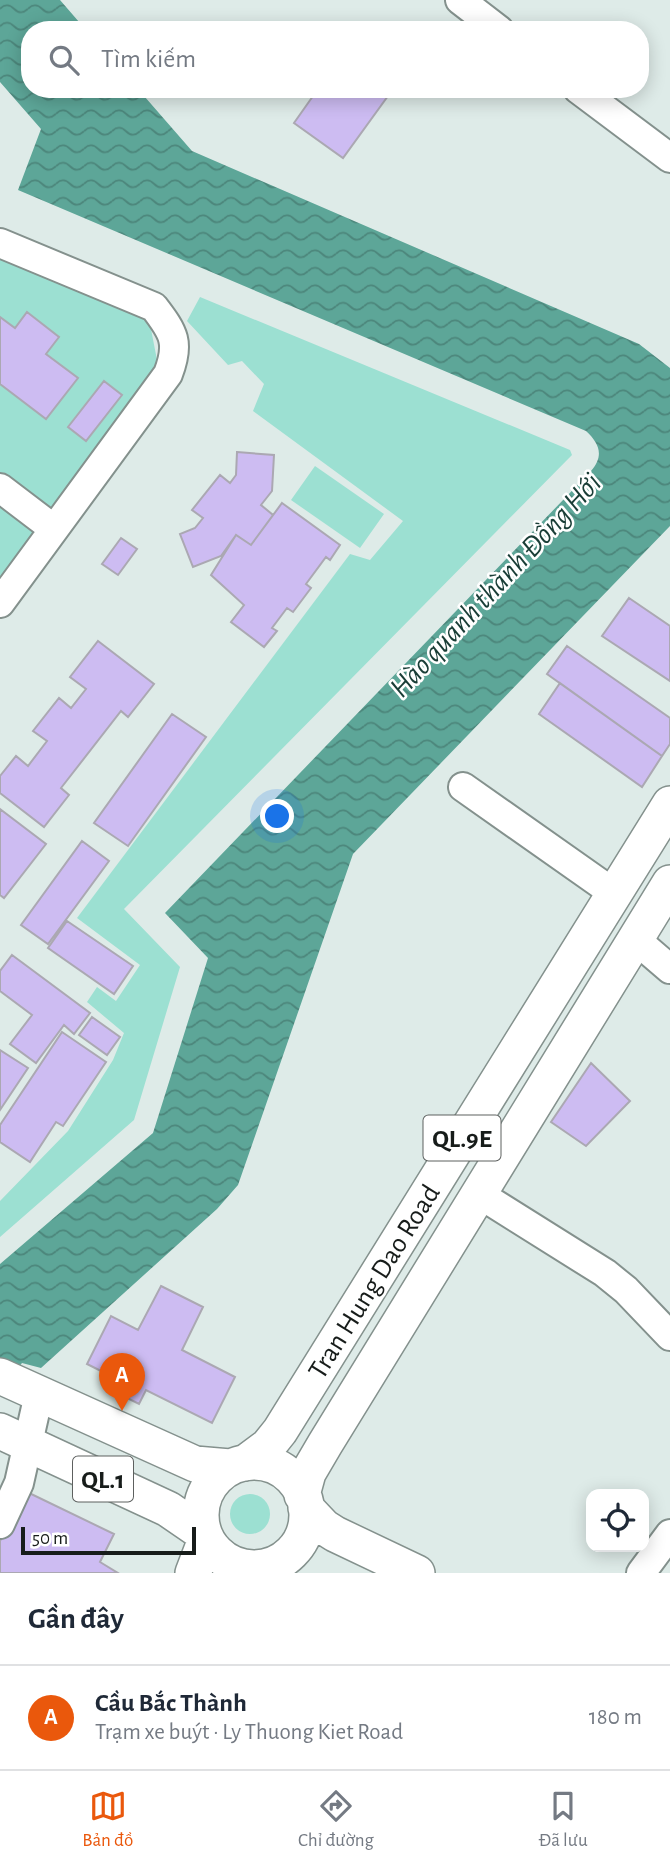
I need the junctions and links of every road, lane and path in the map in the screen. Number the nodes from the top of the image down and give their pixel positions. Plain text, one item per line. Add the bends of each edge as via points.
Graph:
1 (590, 98) edge
2 (670, 158) edge
3 (0, 243) edge
4 (0, 488) edge
5 (54, 529) junction
6 (0, 603) edge
7 (463, 787) dead end
8 (670, 804) edge
9 (670, 883) edge
10 (615, 894) junction
11 (640, 931) junction
12 (670, 969) edge
13 (479, 1194) junction
14 (667, 1326) edge
15 (19, 1385) edge
16 (14, 1438) edge
17 (237, 1465) junction
18 (304, 1501) junction
19 (0, 1524) edge
20 (670, 1534) edge
21 (205, 1536) junction
22 (259, 1569) edge
23 (193, 1573) edge
24 (304, 1573) edge
25 (417, 1573) edge
26 (641, 1573) edge

1 - 2 street
3 - 5 street via 154,307 174,339 176,352 168,374
4 - 5 street
5 - 6 street
7 - 10 street
8 - 10 main road, Tran Hung Dao Road / QL.9E
9 - 11 main road, Tran Hung Dao Road / QL.9E
10 - 11 main road
10 - 17 main road, Tran Hung Dao Road / QL.9E via 280,1431 268,1446
11 - 12 street
11 - 13 main road, Tran Hung Dao Road / QL.9E
13 - 14 street via 605,1273
13 - 18 main road, Tran Hung Dao Road / QL.9E via 308,1473
15 - 16 street
15 - 17 main road, QL.1 via 195,1464
16 - 19 street via 19,1483
16 - 21 main road, QL.1 via 168,1509
17 - 18 main road, QL.1 via 265,1463 282,1470 295,1482
17 - 21 main road via 208,1488 201,1510
18 - 22 main road via 304,1533 295,1548
18 - 25 main road, QL.1 via 324,1527
20 - 26 street
21 - 22 main road, QL.1 via 221,1557 234,1565
21 - 23 main road
22 - 24 main road, QL.1

